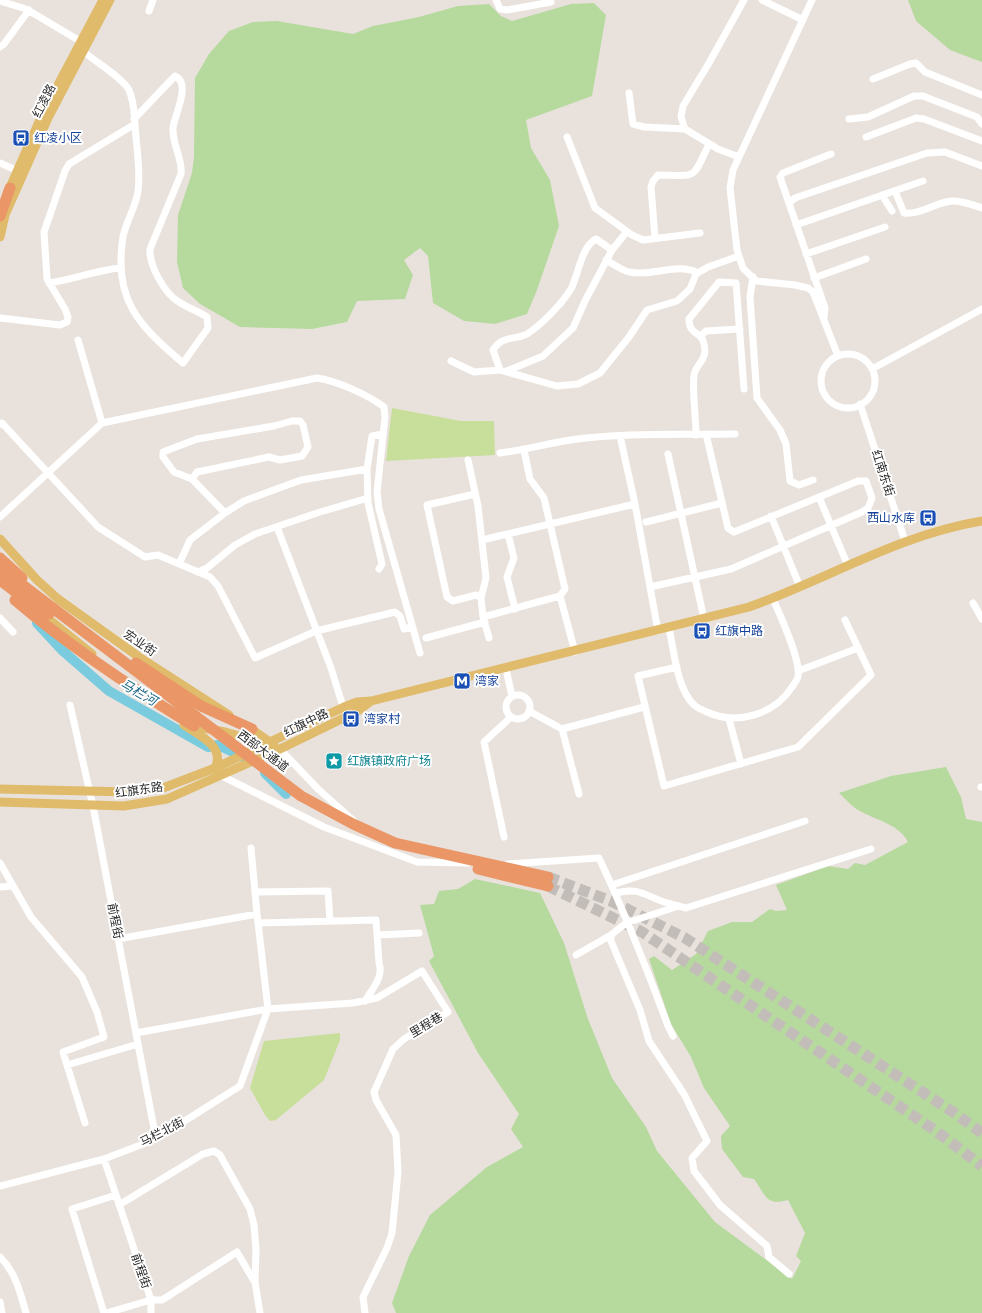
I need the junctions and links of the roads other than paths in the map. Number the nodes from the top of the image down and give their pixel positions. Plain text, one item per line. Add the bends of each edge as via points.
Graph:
1 (1, 0) edge
2 (103, 0) edge
3 (110, 0) edge
4 (153, 0) edge
5 (496, 0) edge
6 (744, 0) edge
7 (762, 0) edge
8 (812, 0) edge
9 (551, 2) dead end
10 (29, 10) junction
11 (150, 11) dead end
12 (803, 20) junction
13 (80, 41) junction
14 (0, 47) edge
15 (83, 52) junction
16 (873, 79) dead end
17 (630, 92) dead end
18 (982, 95) edge
19 (849, 119) dead end
20 (134, 122) junction
21 (982, 124) edge
22 (685, 129) junction
23 (567, 137) dead end
24 (866, 137) dead end
25 (982, 141) edge
26 (709, 144) junction
27 (831, 154) dead end
28 (739, 157) junction
29 (0, 163) edge
30 (982, 166) edge
31 (18, 171) junction
32 (923, 181) dead end
33 (10, 188) joint
34 (895, 191) junction
35 (882, 195) junction
36 (789, 203) junction
37 (982, 208) edge
38 (892, 212) dead end
39 (1, 216) edge
40 (796, 225) junction
41 (885, 227) dead end
42 (700, 233) dead end
43 (625, 234) dead end
44 (0, 236) edge
45 (655, 238) junction
46 (612, 250) junction
47 (806, 254) junction
48 (740, 256) junction
49 (866, 259) dead end
50 (606, 260) junction
51 (120, 268) junction
52 (698, 273) junction
53 (753, 277) junction
54 (814, 278) junction
55 (49, 283) junction
56 (982, 309) edge
57 (0, 318) edge
58 (824, 320) junction
59 (740, 329) junction
60 (701, 336) junction
61 (78, 340) dead end
62 (838, 356) junction
63 (451, 361) dead end
64 (872, 369) junction
65 (503, 371) junction
66 (744, 389) dead end
67 (860, 404) junction
68 (102, 423) junction
69 (0, 424) edge
70 (383, 434) junction
71 (706, 434) junction
72 (735, 434) dead end
73 (696, 435) junction
74 (620, 436) junction
75 (524, 450) junction
76 (500, 453) dead end
77 (668, 454) dead end
78 (468, 460) dead end
79 (367, 470) junction
80 (49, 472) junction
81 (192, 479) junction
82 (812, 480) dead end
83 (475, 494) junction
84 (819, 497) junction
85 (368, 498) junction
86 (722, 503) junction
87 (635, 504) junction
88 (225, 513) junction
89 (681, 513) junction
90 (771, 516) junction
91 (0, 517) edge
92 (982, 521) edge
93 (646, 522) dead end
94 (550, 524) junction
95 (830, 526) junction
96 (277, 527) junction
97 (508, 534) junction
98 (0, 539) edge
99 (482, 540) junction
100 (905, 541) junction
101 (783, 546) junction
102 (0, 558) edge
103 (179, 564) junction
104 (848, 566) junction
105 (0, 568) edge
106 (379, 569) dead end
107 (198, 572) junction
108 (696, 577) junction
109 (0, 580) edge
110 (37, 580) junction
111 (0, 585) edge
112 (650, 587) junction
113 (800, 587) junction
114 (17, 596) junction
115 (560, 596) junction
116 (482, 598) junction
117 (773, 599) junction
118 (973, 603) dead end
119 (515, 608) junction
120 (57, 612) junction
121 (0, 618) edge
122 (704, 619) junction
123 (982, 619) edge
124 (484, 620) junction
125 (845, 620) dead end
126 (412, 627) junction
127 (669, 628) junction
128 (78, 629) junction
129 (316, 631) junction
130 (658, 631) junction
131 (13, 632) dead end
132 (426, 638) dead end
133 (489, 638) dead end
134 (858, 648) junction
135 (575, 652) junction
136 (420, 653) dead end
137 (677, 667) junction
138 (506, 669) junction
139 (798, 671) junction
140 (512, 696) junction
141 (371, 701) junction
142 (70, 705) dead end
143 (344, 707) junction
144 (644, 707) junction
145 (529, 711) junction
146 (346, 716) junction
147 (511, 717) junction
148 (729, 719) junction
149 (188, 725) junction
150 (252, 729) junction
151 (562, 729) junction
152 (268, 744) junction
153 (276, 751) junction
154 (741, 764) junction
155 (215, 768) junction
156 (224, 775) junction
157 (0, 789) edge
158 (90, 791) junction
159 (579, 794) dead end
160 (0, 802) edge
161 (93, 806) junction
162 (805, 821) dead end
163 (504, 837) dead end
164 (251, 848) dead end
165 (870, 849) dead end
166 (390, 852) junction
167 (0, 863) edge
168 (612, 885) junction
169 (14, 886) junction
170 (0, 887) edge
171 (255, 892) junction
172 (616, 893) junction
173 (679, 906) junction
174 (257, 914) junction
175 (330, 922) junction
176 (258, 923) junction
177 (626, 923) junction
178 (419, 933) dead end
179 (377, 935) junction
180 (611, 935) junction
181 (118, 939) junction
182 (576, 955) dead end
183 (365, 1001) junction
184 (268, 1009) junction
185 (136, 1033) junction
186 (673, 1036) dead end
187 (138, 1044) junction
188 (68, 1065) junction
189 (85, 1123) dead end
190 (156, 1138) junction
191 (104, 1159) junction
192 (0, 1186) edge
193 (116, 1195) junction
194 (119, 1205) junction
195 (0, 1257) edge
196 (789, 1274) dead end
197 (255, 1282) junction
198 (151, 1300) junction
199 (0, 1302) edge
200 (2, 1313) edge
201 (26, 1313) edge
202 (105, 1313) edge
203 (151, 1313) edge
204 (260, 1313) edge
205 (366, 1313) edge

1 - 10 street
2 - 13 main road, 红凌路
3 - 15 main road, 红凌路
4 - 11 street
5 - 9 street via 500,9 507,10
6 - 22 street via 683,106 681,117
7 - 12 street
8 - 12 street
10 - 13 street
10 - 14 street
12 - 28 street
13 - 31 main road, 红凌路 via 42,115
15 - 20 street via 128,89 134,106
15 - 39 main road, 红凌路
16 - 18 street via 916,63 925,72
17 - 22 street via 633,124 644,128
19 - 21 street via 868,117 914,96 923,96 977,117
20 - 51 street via 138,191 123,236
20 - 51 street via 175,76 178,77 182,94 173,129 182,165 149,257 156,274 174,298 207,317 208,328 185,361 175,356 140,322 128,303
20 - 55 street via 69,164 65,171 44,232 45,267
22 - 26 street
23 - 45 street via 595,208 632,235 643,240
24 - 25 street via 916,118
26 - 28 street
26 - 45 street via 696,172 690,175 658,175 652,181
27 - 36 street via 782,172 780,177
28 - 48 street via 730,188
29 - 31 street
30 - 36 street via 945,152 927,153 796,198
31 - 33 main road, 红凌路
32 - 34 street
33 - 39 highway
34 - 35 street
34 - 37 street via 904,213 911,214 947,201 961,201
35 - 38 street
35 - 40 street
36 - 40 street
39 - 44 main road, 红凌路
40 - 47 street
41 - 47 street
42 - 45 street
43 - 46 street
46 - 50 street
46 - 65 street via 596,239 591,241 572,287 559,305 529,334 498,343 493,350
47 - 54 street
48 - 52 street
48 - 53 street via 744,268
49 - 54 street
50 - 52 street via 629,272 691,269
50 - 65 street via 573,328 543,356
51 - 55 street
52 - 65 street via 690,289 677,301 647,310 600,373 578,384 557,386
53 - 58 street via 756,281 808,288 813,292
53 - 82 street via 750,297 757,398 780,430 786,444 790,481 799,485
54 - 58 street via 825,308
55 - 57 street via 65,309 67,322 60,325
56 - 64 street
58 - 62 street
59 - 60 street via 706,331
59 - 60 street via 736,283 719,282 689,319 692,331
59 - 66 street
60 - 73 street via 704,343 704,358 694,374
61 - 68 street
62 - 64 street via 856,355 864,359
62 - 67 street via 830,360 823,371 823,392 832,402 843,407
63 - 65 street via 474,372
64 - 67 street via 875,383 872,392
67 - 100 street, 红南东街
68 - 70 street via 317,378 328,380 384,407
68 - 80 street
69 - 80 street via 2,423
70 - 79 street via 372,436
70 - 126 street via 377,492
71 - 72 street
71 - 73 street
71 - 86 street
73 - 74 street
74 - 75 street via 570,440
74 - 87 street
75 - 76 street
75 - 94 street via 530,479 544,498
77 - 89 street
78 - 83 street
79 - 85 street
79 - 88 street via 301,480 244,501
80 - 91 street
80 - 103 street via 98,527 145,557 158,555
81 - 81 street via 174,472 163,457 163,452 197,439 292,421 300,421 303,425 308,447 302,456 280,460 262,458 197,472
81 - 88 street
83 - 99 street
83 - 116 street via 427,505 447,597 453,601 476,595
84 - 90 street
84 - 95 street
84 - 95 street via 858,481 866,481 872,498 868,508
85 - 96 street
85 - 106 street via 382,564
86 - 89 street
86 - 90 street via 728,528 734,532
87 - 94 street
87 - 112 street
88 - 103 street via 190,540
89 - 93 street
89 - 108 street
90 - 101 street
92 - 100 main road, 红旗中路
94 - 97 street
94 - 115 street via 565,589
95 - 101 street
95 - 104 street
96 - 107 street via 255,534 235,545 218,560
96 - 129 street
97 - 99 street
97 - 119 street via 514,558 507,577
98 - 110 main road, 宏业街
99 - 116 street via 486,578
100 - 104 main road, 红旗中路
101 - 108 street via 731,569
101 - 113 street
102 - 120 highway
103 - 107 street
104 - 113 main road, 红旗中路
105 - 120 highway, 西部大通道
107 - 129 street via 210,577 218,586 255,658
108 - 112 street
108 - 122 street
109 - 128 highway, 西部大通道 via 62,623 299,801 351,829 394,848 548,881 395,843 353,824 301,796
110 - 114 main road via 34,592
110 - 150 main road, 宏业街 via 58,599 139,657
111 - 114 main road
111 - 149 highway via 49,629
112 - 130 street
113 - 117 main road, 红旗中路
114 - 149 main road via 150,702
115 - 119 street
115 - 135 street
116 - 124 street
117 - 122 main road, 红旗中路
117 - 139 street via 797,660
118 - 123 street
119 - 124 street
120 - 128 highway, 西部大通道
121 - 131 street
122 - 127 main road, 红旗中路
124 - 132 street
124 - 133 street
125 - 134 street
126 - 129 street via 404,629 400,616 394,612
126 - 136 street
127 - 130 main road, 红旗中路
127 - 137 street
128 - 150 highway via 104,642 201,706
129 - 143 street
130 - 135 main road, 红旗中路
134 - 139 street
134 - 154 street via 871,675 860,686 798,747
135 - 138 main road, 红旗中路
137 - 144 street via 638,676
137 - 148 street via 682,688 695,706
138 - 140 street
138 - 141 main road, 红旗中路
139 - 148 street via 798,677 787,696 769,709 745,718
140 - 145 street via 521,695 528,699
140 - 147 street via 506,706
141 - 143 main road, 红旗中路
141 - 146 main road, 红旗中路
142 - 158 street, 前程街
143 - 146 street
143 - 152 main road, 红旗中路
144 - 151 street
144 - 154 street via 664,786
145 - 147 street via 521,718
145 - 151 street
146 - 153 main road, 红旗中路
147 - 163 street via 484,742
148 - 154 street
149 - 152 main road via 232,733
149 - 155 main road via 218,752
150 - 152 main road, 宏业街
151 - 159 street
152 - 153 main road, 宏业街
152 - 155 main road, 红旗东路
153 - 156 main road, 红旗东路
153 - 166 street
155 - 158 main road, 红旗东路 via 163,788 129,792
156 - 161 main road, 红旗东路 via 167,799 124,806
156 - 166 street via 324,828
157 - 158 main road, 红旗东路
158 - 161 street, 前程街
160 - 161 main road, 红旗东路
161 - 181 street, 前程街
162 - 168 street
164 - 171 street
165 - 173 street via 686,908
166 - 168 street via 417,862 514,864 599,858
167 - 169 street
168 - 172 street
169 - 170 street
169 - 188 street via 31,917 82,977 97,1012 104,1038 63,1052
171 - 174 street
171 - 175 street via 328,891
172 - 173 street via 626,890 645,892
172 - 177 street
173 - 177 street
174 - 176 street
174 - 181 street
175 - 176 street
175 - 179 street via 376,920
176 - 184 street
177 - 180 street
177 - 186 street via 640,950
178 - 179 street
179 - 183 street via 379,963 382,969 379,979
180 - 182 street
180 - 196 street via 611,941 640,1010 649,1041 684,1094 707,1141 692,1158 694,1171 720,1205 768,1246 769,1257
181 - 185 street, 前程街
183 - 184 street, 里程巷
183 - 205 street, 里程巷 via 377,998 422,971 448,1012 404,1039 393,1049 374,1092 396,1135 398,1172 392,1233 363,1297
184 - 185 street, 里程巷
184 - 190 street, 马栏北街 via 240,1086
185 - 187 street, 前程街
187 - 188 street
187 - 190 street, 前程街
188 - 189 street
190 - 191 street, 马栏北街
191 - 192 street, 马栏北街
191 - 193 street, 前程街
193 - 194 street, 前程街
193 - 202 street via 72,1210
194 - 197 street via 203,1154 214,1151 220,1155 250,1209 256,1250
194 - 198 street, 前程街
195 - 201 street via 16,1278
197 - 198 street, 前程街 via 237,1252 162,1300
197 - 204 street
198 - 202 street
198 - 203 street
199 - 200 street

